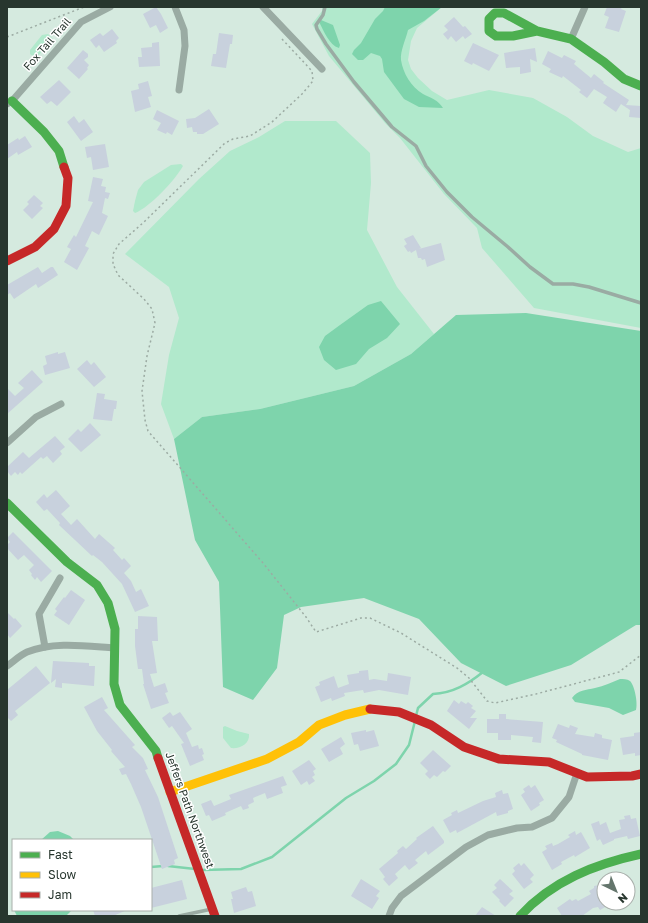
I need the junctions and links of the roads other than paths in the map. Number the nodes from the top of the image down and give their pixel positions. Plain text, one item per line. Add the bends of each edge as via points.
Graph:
1 (110, 7) edge
2 (175, 7) edge
3 (263, 7) edge
4 (325, 7) edge
5 (585, 7) edge
6 (537, 31) junction
7 (572, 40) junction
8 (322, 69) dead end
9 (641, 86) edge
10 (179, 90) dead end
11 (10, 102) edge
12 (7, 262) edge
13 (641, 303) edge
14 (61, 404) dead end
15 (7, 443) edge
16 (7, 503) edge
17 (60, 578) dead end
18 (44, 647) junction
19 (114, 648) junction
20 (8, 663) edge
21 (577, 773) junction
22 (641, 774) edge
23 (170, 792) junction
24 (641, 854) edge
25 (214, 912) edge
26 (179, 916) edge
27 (389, 916) edge
28 (520, 916) edge

1 - 11 street, Fox Tail Trail via 81,22
2 - 10 street via 184,30 185,46
3 - 8 street
4 - 13 lane via 316,25 326,44 361,91 392,127 416,146 426,166 439,183 472,217 530,268 553,284 588,287
5 - 7 street
6 - 6 street via 500,38 492,34 488,27 489,19 495,12 504,13
6 - 7 street
7 - 9 street via 624,79
11 - 12 street via 44,132 59,151 68,178 66,206 54,229 35,247
14 - 15 street via 36,417
16 - 19 street, Jeffers Path Northwest via 67,562 97,585 108,603 115,629
17 - 18 street via 39,614
18 - 19 street via 74,645
18 - 20 street via 26,652
19 - 23 street, Jeffers Path Northwest via 114,684 120,705 156,751
21 - 22 street via 587,776
21 - 23 street via 549,762 499,759 464,747 431,725 399,712 371,709 319,725 299,742 267,759
21 - 27 street via 569,797 552,818 532,827 488,835 466,847 401,896
23 - 25 street, Jeffers Path Northwest
24 - 28 street via 602,864 561,882
25 - 26 lane

